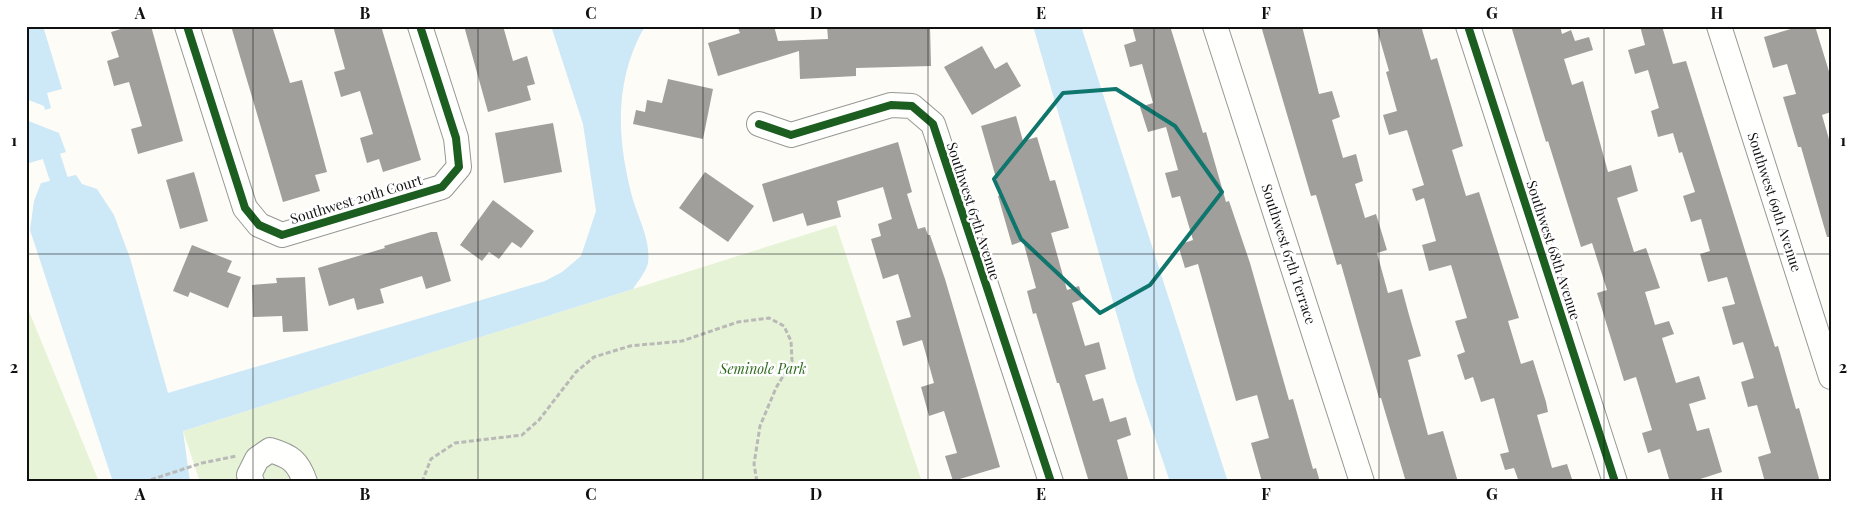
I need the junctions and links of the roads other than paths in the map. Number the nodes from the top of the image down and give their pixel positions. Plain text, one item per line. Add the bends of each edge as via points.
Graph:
1 (187, 26) edge
2 (420, 26) edge
3 (1215, 26) edge
4 (1468, 26) edge
5 (1719, 26) edge
6 (759, 124) dead end
7 (1831, 377) edge
8 (254, 471) edge
9 (305, 482) edge
10 (1051, 482) edge
11 (1362, 482) edge
12 (1615, 482) edge

1 - 2 street, Southwest 20th Court via 245,208 259,225 282,235 442,187 459,167 456,138
3 - 11 street, Southwest 67th Terrace
4 - 12 street, Southwest 68th Avenue
5 - 7 street, Southwest 69th Avenue
6 - 10 street, Southwest 67th Avenue via 792,134 891,105 912,106 932,124
8 - 9 street via 270,450 289,455 302,470

